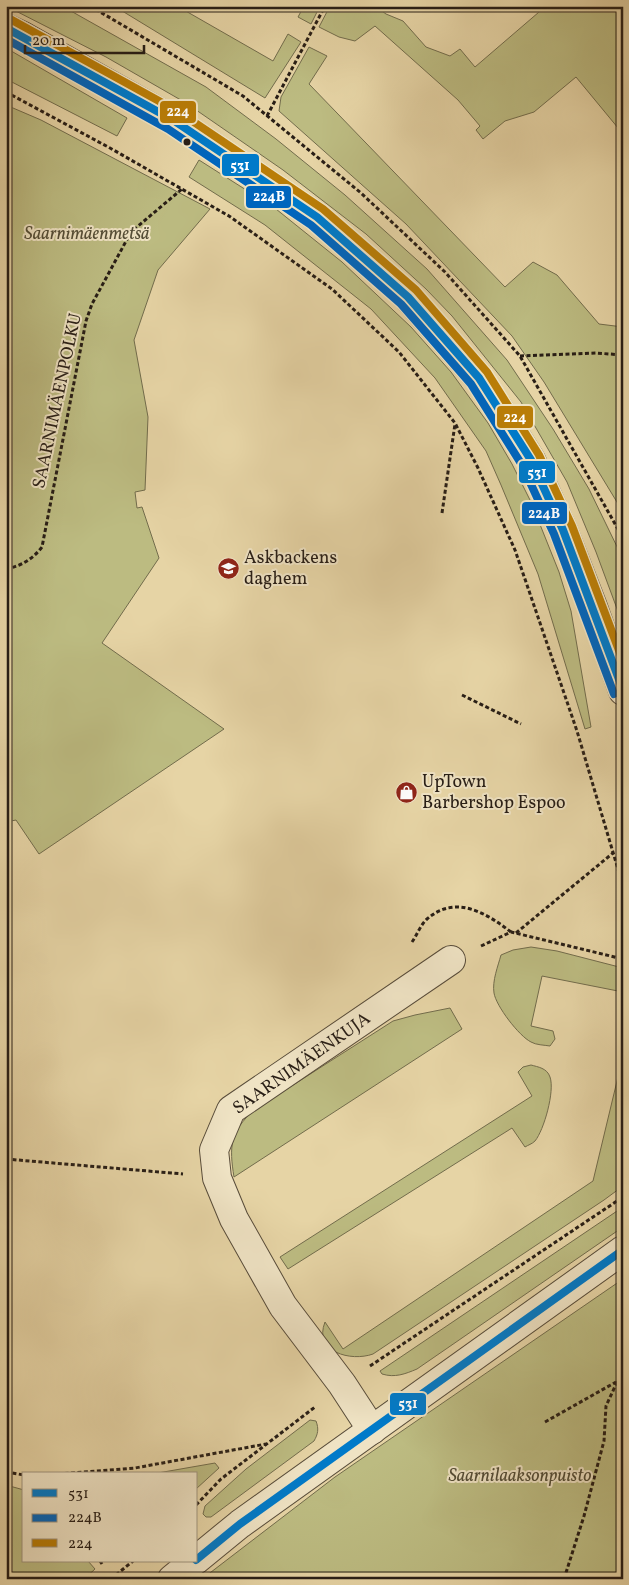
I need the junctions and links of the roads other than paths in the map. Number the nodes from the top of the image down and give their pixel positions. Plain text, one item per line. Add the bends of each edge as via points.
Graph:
1 (6, 28) edge
2 (623, 691) edge
3 (451, 960) road end
4 (623, 1250) edge
5 (372, 1430) junction
6 (198, 1558) edge
7 (193, 1562) edge
8 (172, 1579) edge

1 - 2 street via 173,120 317,216 408,297 479,378 531,460 594,607
3 - 5 street, SAARNIMÄENKUJA via 231,1110 214,1150 217,1178 234,1220 284,1306
4 - 5 street
5 - 6 street
7 - 8 street

